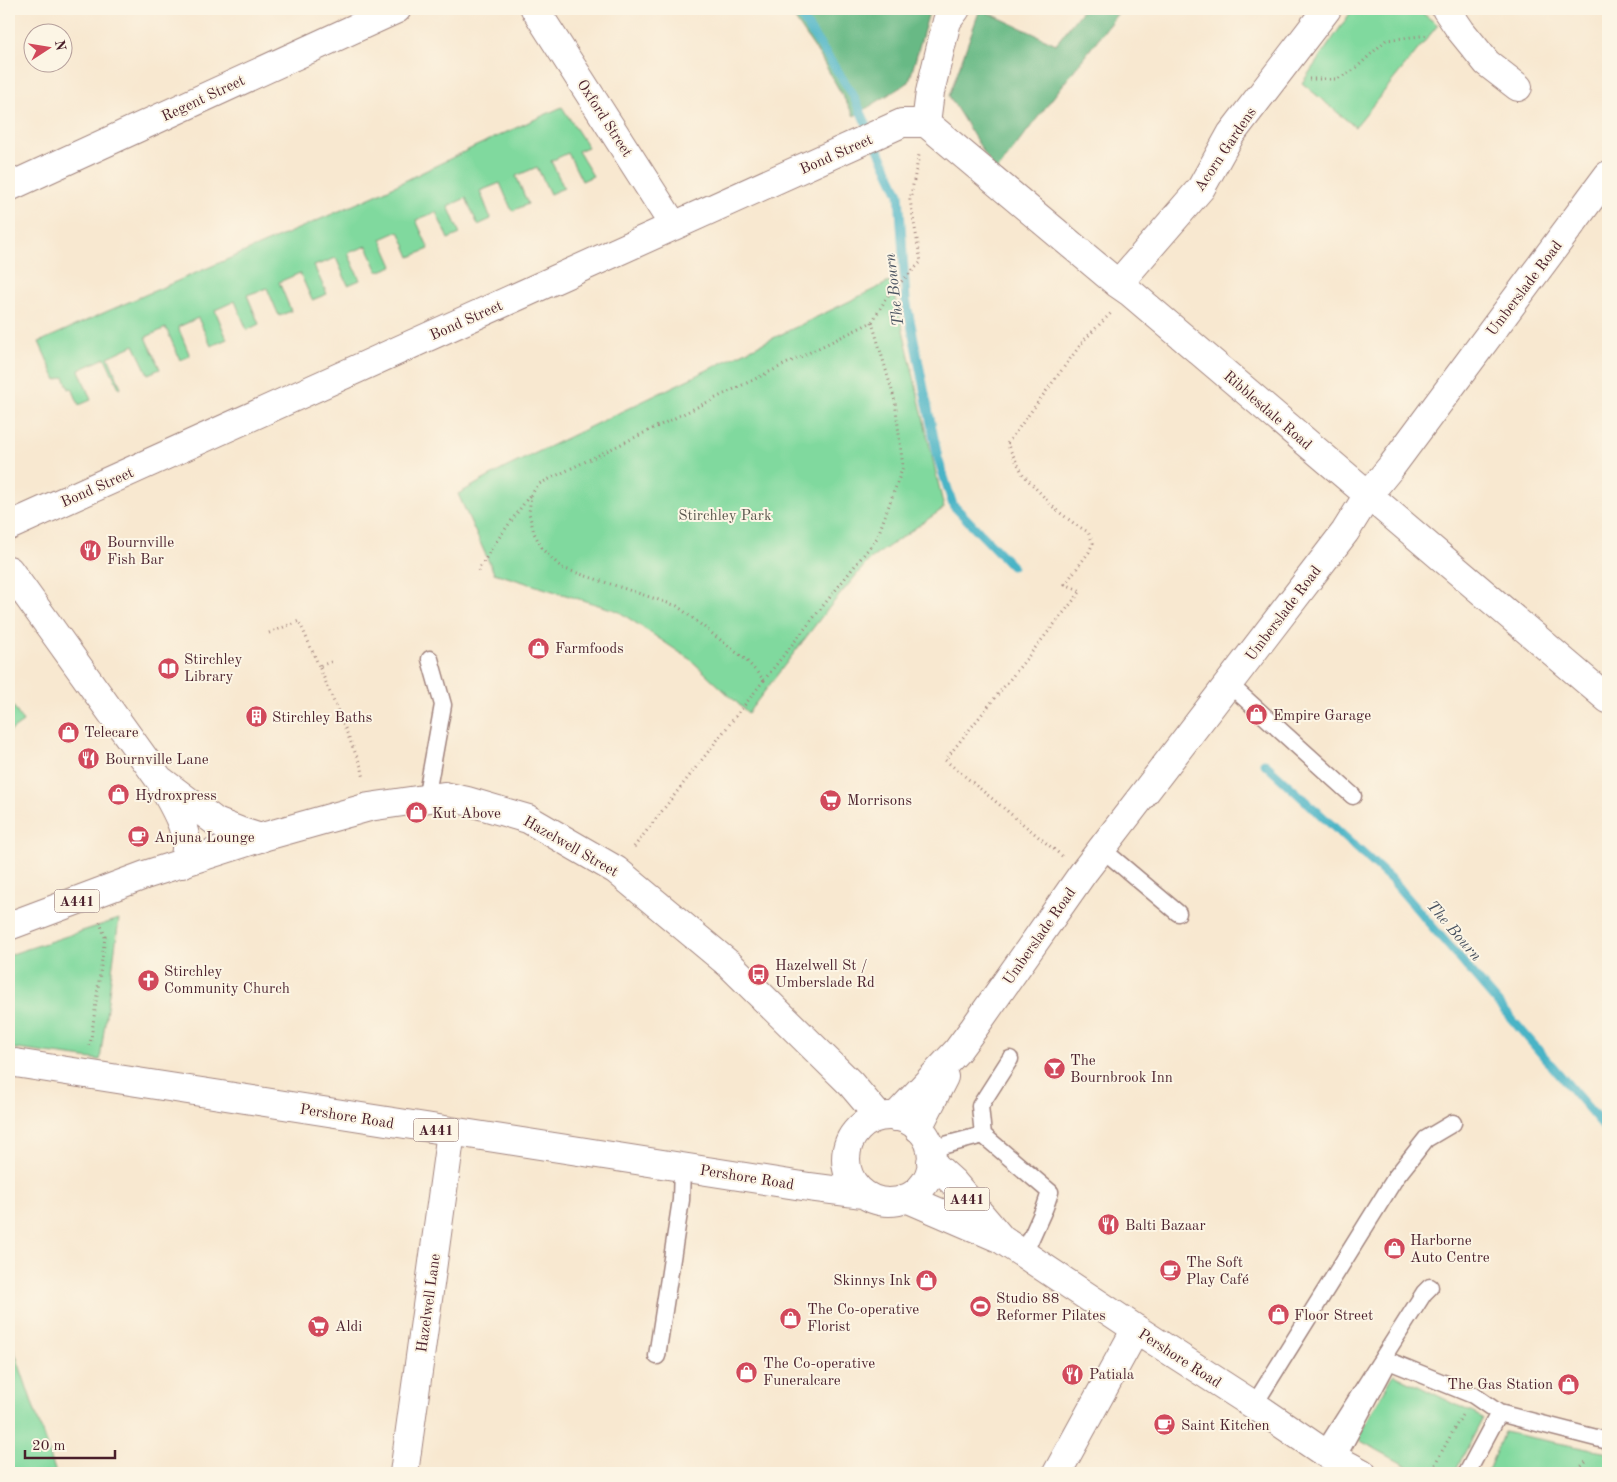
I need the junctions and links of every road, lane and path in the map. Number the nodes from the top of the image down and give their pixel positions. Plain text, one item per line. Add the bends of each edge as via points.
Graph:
1 (397, 9) edge
2 (535, 9) edge
3 (956, 9) edge
4 (1327, 9) edge
5 (1446, 9) edge
6 (1461, 31) junction
7 (1273, 80) junction
8 (1518, 88) dead end
9 (914, 123) junction
10 (1608, 175) edge
11 (9, 187) edge
12 (674, 226) junction
13 (1124, 289) junction
14 (872, 322) junction
15 (531, 495) junction
16 (1368, 496) junction
17 (9, 526) edge
18 (9, 570) edge
19 (478, 571) dead end
20 (269, 633) dead end
21 (430, 659) dead end
22 (331, 662) dead end
23 (319, 666) junction
24 (764, 680) junction
25 (1229, 684) junction
26 (1608, 699) edge
27 (159, 779) junction
28 (1353, 796) dead end
29 (426, 798) junction
30 (369, 807) junction
31 (261, 838) junction
32 (1102, 849) junction
33 (182, 864) junction
34 (616, 870) junction
35 (1083, 873) junction
36 (90, 896) junction
37 (1178, 913) dead end
38 (9, 926) edge
39 (90, 1049) dead end
40 (1010, 1059) dead end
41 (9, 1062) edge
42 (1453, 1123) dead end
43 (451, 1132) junction
44 (911, 1134) junction
45 (983, 1135) junction
46 (682, 1167) junction
47 (863, 1194) junction
48 (906, 1198) junction
49 (1001, 1239) junction
50 (1024, 1254) junction
51 (1430, 1287) dead end
52 (1136, 1329) junction
53 (657, 1356) dead end
54 (1473, 1395) junction
55 (1254, 1405) junction
56 (1499, 1413) junction
57 (1608, 1441) edge
58 (1330, 1462) edge
59 (404, 1473) edge
60 (1057, 1473) edge
61 (1362, 1473) edge
62 (1430, 1473) edge
63 (1466, 1473) edge

1 - 11 street, Regent Street
2 - 12 street, Oxford Street
3 - 9 street via 947,21 930,92
4 - 7 street, Acorn Gardens
5 - 6 street
6 - 7 path via 1386,40 1354,70 1337,79
6 - 8 street via 1488,63
7 - 13 street, Acorn Gardens via 1231,134 1201,188
9 - 12 street, Bond Street via 851,147
9 - 13 street, Ribblesdale Road
9 - 14 path via 910,200 921,262 889,294
10 - 16 street, Umberslade Road
12 - 17 street, Bond Street
13 - 16 street, Ribblesdale Road
13 - 35 path via 1007,444 1029,482 1055,509 1088,532 1093,543 1065,584 1081,591 945,760
14 - 15 path via 540,484
14 - 24 path via 895,401 902,467 877,538
15 - 19 path
15 - 24 path via 529,513 534,533 543,550 562,568 677,606 746,660
16 - 25 street, Umberslade Road
16 - 26 street, Ribblesdale Road
18 - 27 street
20 - 23 path via 298,621
21 - 29 lane via 443,705
22 - 23 path
23 - 30 path via 362,769
24 - 34 path
25 - 28 lane
25 - 32 street, Umberslade Road
27 - 31 street via 216,822
27 - 33 street via 177,812 186,838
29 - 30 street, Hazelwell Street / A441
29 - 34 street, Hazelwell Street / A441 via 444,796 528,818
30 - 31 street, Hazelwell Street / A441
31 - 33 street, Hazelwell Street / A441
32 - 35 street, Umberslade Road
32 - 37 lane
33 - 36 street, Hazelwell Street / A441
34 - 44 street, Hazelwell Street / A441 via 730,965 851,1084
35 - 44 street, Umberslade Road via 957,1051
36 - 38 street, Hazelwell Street / A441
36 - 39 path via 105,937
40 - 45 lane via 980,1106
41 - 43 street, Pershore Road / A441
42 - 55 lane via 1426,1139 1396,1177
43 - 46 street, Pershore Road / A441
43 - 59 street, Hazelwell Lane
44 - 45 lane
44 - 47 street via 869,1121 854,1133 846,1156 847,1170
44 - 48 street via 930,1172 918,1190
44 - 49 street, Pershore Road / A441
45 - 50 lane via 1050,1192
46 - 47 street, Pershore Road / A441
46 - 53 lane via 681,1200
47 - 48 street via 884,1202
48 - 49 street, Pershore Road / A441
49 - 50 street, Pershore Road / A441
50 - 52 street, Pershore Road / A441
51 - 58 lane
52 - 55 street, Pershore Road / A441
52 - 60 street
54 - 56 lane
54 - 58 lane via 1389,1362
54 - 62 path
55 - 58 street, Pershore Road / A441
56 - 57 lane
56 - 63 lane
58 - 61 street, Pershore Road / A441

